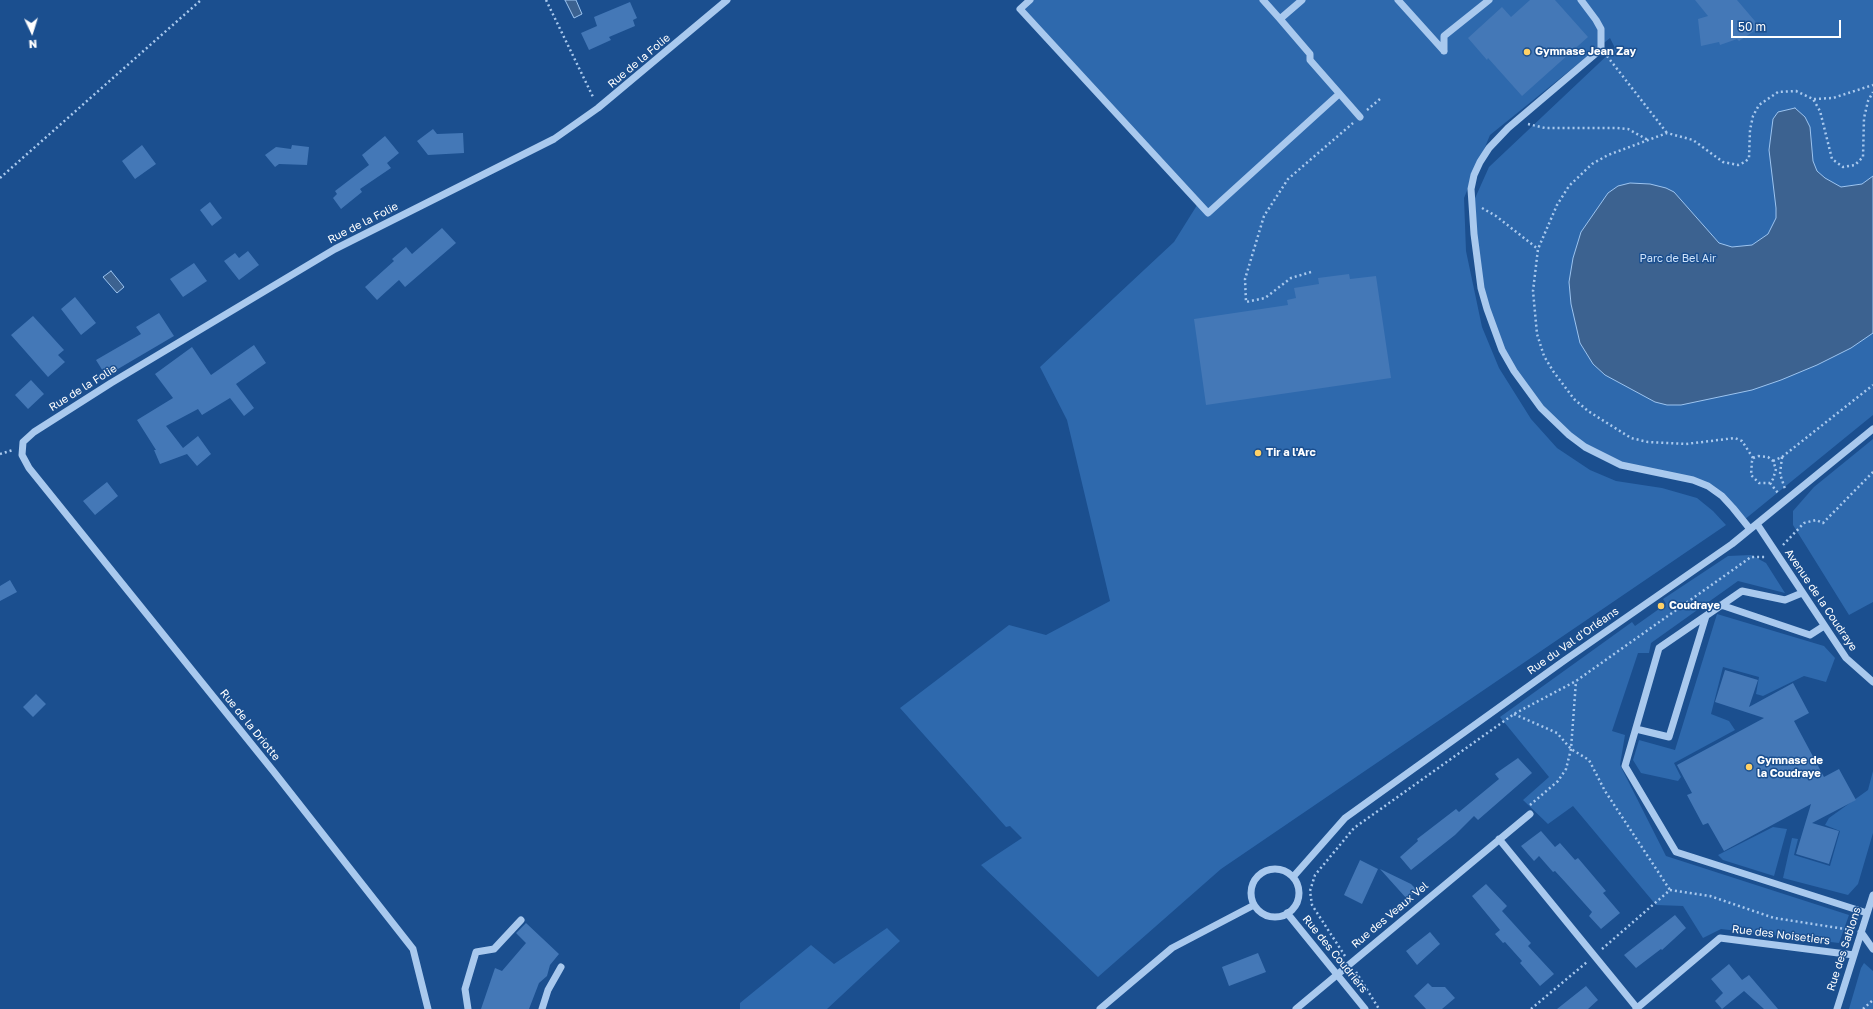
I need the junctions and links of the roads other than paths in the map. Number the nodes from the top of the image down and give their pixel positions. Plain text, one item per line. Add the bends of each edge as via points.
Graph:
1 (727, 0) edge
2 (1030, 0) edge
3 (1263, 0) edge
4 (1302, 0) edge
5 (1398, 0) edge
6 (1489, 0) edge
7 (1581, 0) edge
8 (1280, 20) junction
9 (1339, 94) junction
10 (1360, 117) road end
11 (1873, 430) edge
12 (29, 468) joint
13 (1757, 524) junction
14 (1750, 529) junction
15 (1802, 593) junction
16 (1721, 605) junction
17 (1706, 616) junction
18 (1824, 626) junction
19 (1873, 682) edge
20 (1636, 729) junction
21 (1530, 814) dead end
22 (1499, 839) junction
23 (1293, 877) junction
24 (1873, 895) edge
25 (1254, 904) junction
26 (1287, 913) junction
27 (1867, 913) junction
28 (520, 920) dead end
29 (1861, 932) junction
30 (1873, 949) edge
31 (1854, 955) junction
32 (562, 967) dead end
33 (1337, 974) junction
34 (1637, 1008) edge
35 (428, 1009) edge
36 (468, 1009) edge
37 (542, 1009) edge
38 (1100, 1009) edge
39 (1296, 1009) edge
40 (1366, 1009) edge
41 (1837, 1009) edge

1 - 12 street, Rue de la Folie via 598,108 540,146 335,250 111,383 34,432 23,442 22,448 22,455
2 - 9 street via 1020,9 1208,213
3 - 8 street
4 - 8 street
5 - 6 street via 1444,51 1444,36
7 - 14 street via 1601,29 1601,49 1519,118 1489,148 1480,162 1471,189 1477,264 1487,310 1508,360 1526,390 1568,435 1620,465 1693,480 1708,486 1722,496
8 - 9 street via 1310,54 1310,60
9 - 10 street
11 - 13 street, Rue du Val d'Orléans
12 - 35 street, Rue de la Driotte via 413,949
13 - 14 street, Rue du Val d'Orléans
13 - 15 street, Avenue de la Coudraye
14 - 23 street, Rue du Val d'Orléans via 1345,818
15 - 16 street via 1785,600 1742,591
15 - 18 street, Avenue de la Coudraye
16 - 17 street
16 - 18 street via 1810,635
17 - 20 street via 1659,648
17 - 20 street via 1669,737
18 - 19 street, Avenue de la Coudraye via 1846,658
20 - 27 street via 1625,766 1676,852
21 - 22 street, Rue des Veaux Vel
22 - 33 street, Rue des Veaux Vel
22 - 34 street
23 - 25 street via 1287,872 1272,869 1258,876 1251,890
23 - 26 street via 1299,892 1293,908
24 - 27 street, Rue des Sablons
25 - 26 street via 1260,912 1269,916
25 - 38 street via 1172,948
26 - 33 street, Rue des Coudriers
27 - 29 street, Rue des Sablons
28 - 36 street via 494,949 476,952 465,989
29 - 30 street
29 - 31 street, Rue des Sablons
31 - 34 street, Rue des Noisetiers via 1720,938
31 - 41 street, Rue des Sablons
32 - 37 street via 548,990
33 - 39 street, Rue des Veaux Vel
33 - 40 street, Rue des Coudriers

